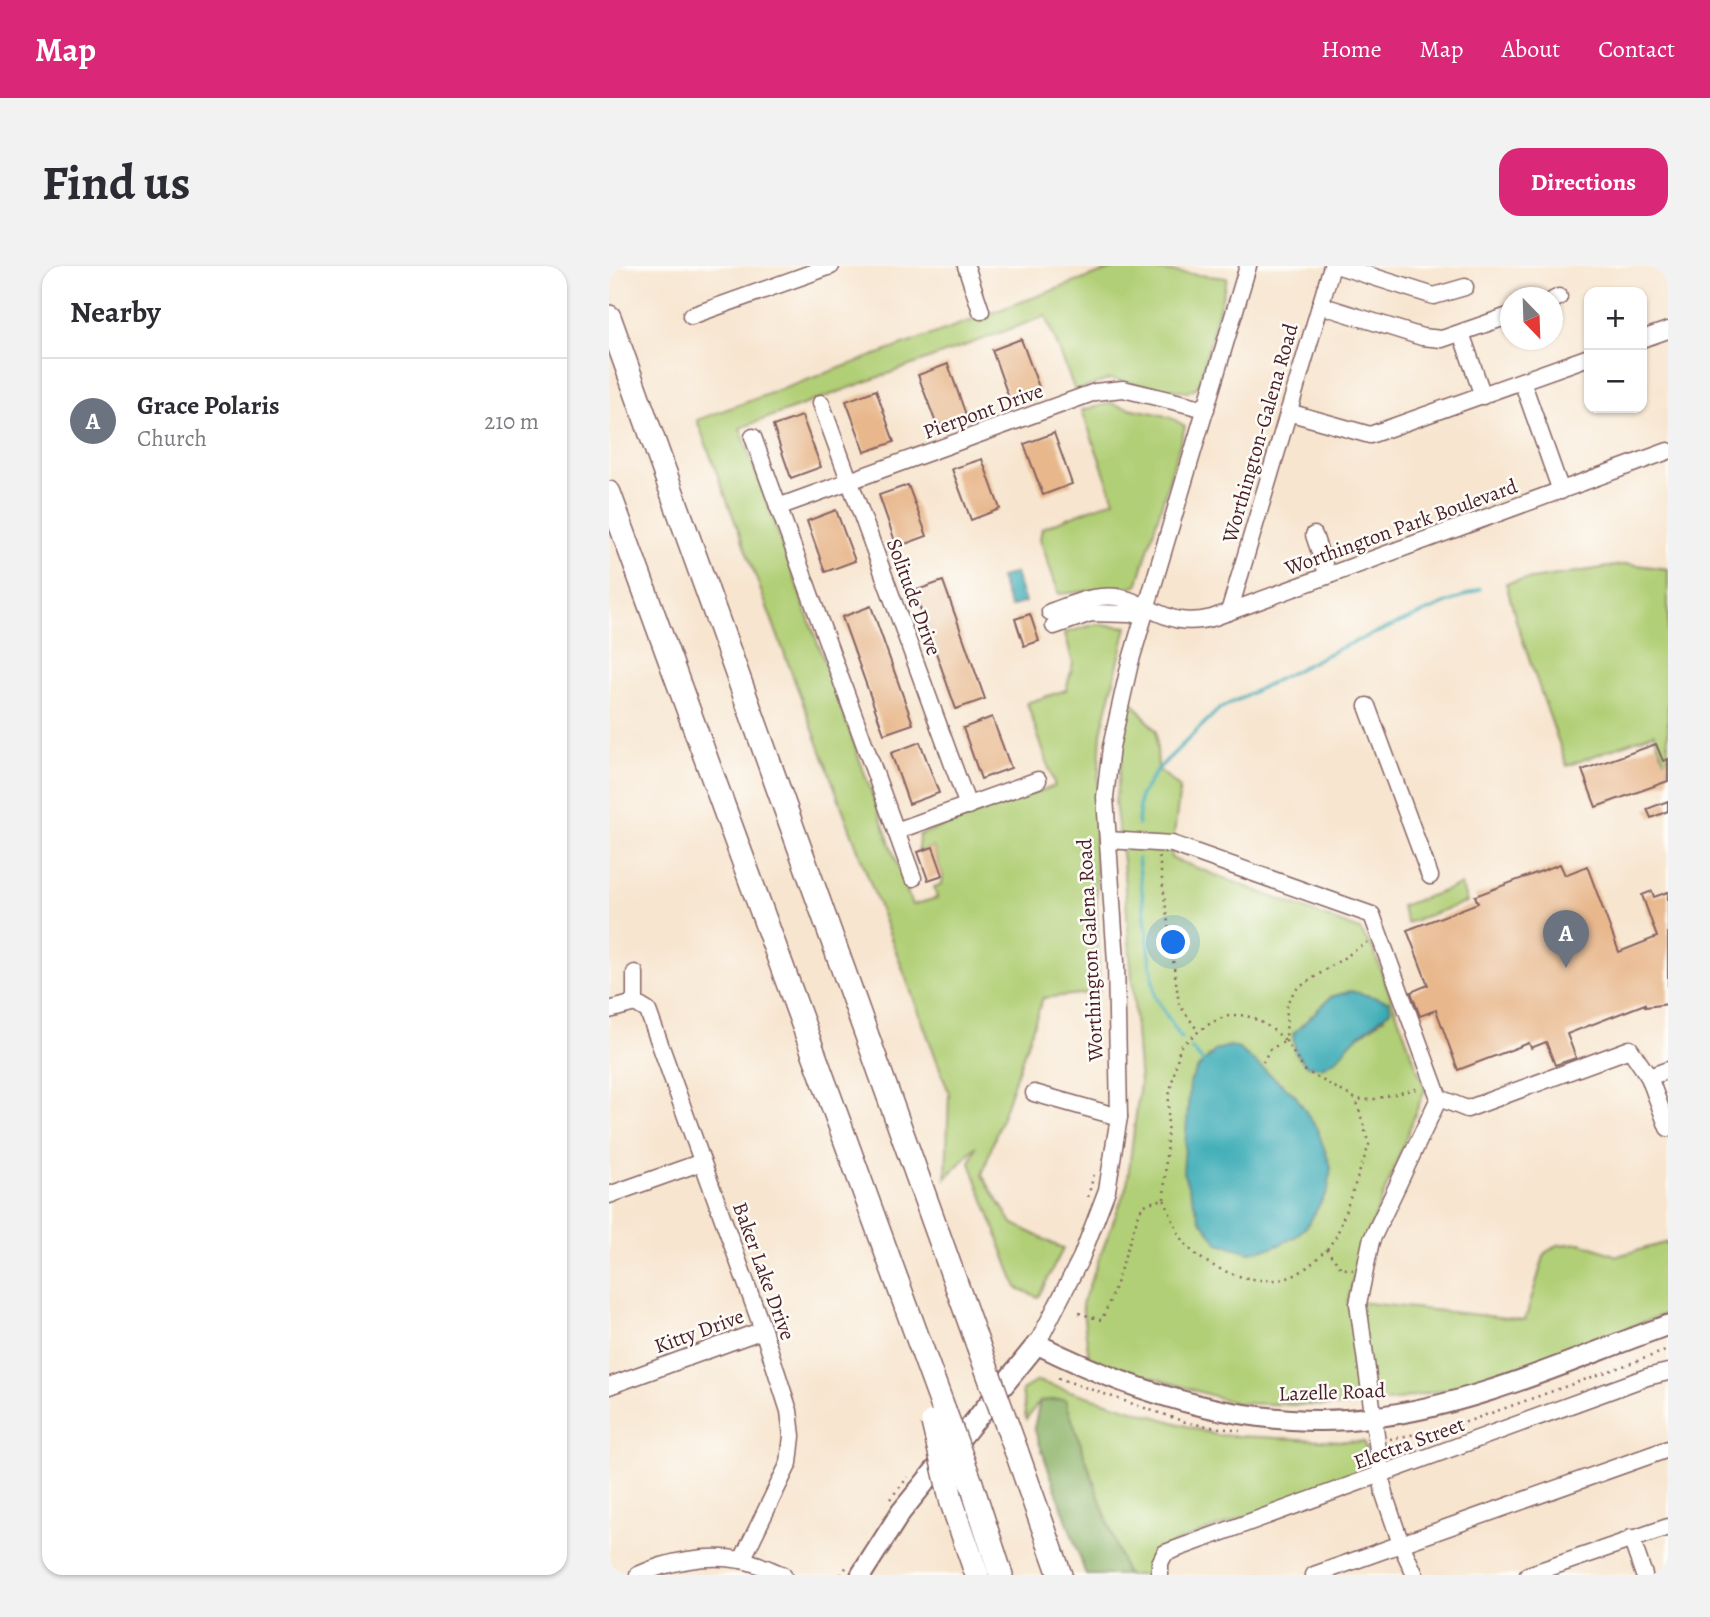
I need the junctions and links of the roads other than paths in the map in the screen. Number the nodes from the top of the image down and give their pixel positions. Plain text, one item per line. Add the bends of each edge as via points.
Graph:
1 (831, 266) edge
2 (966, 266) edge
3 (1248, 266) edge
4 (1332, 266) edge
5 (1339, 266) edge
6 (1465, 287) dead end
7 (1320, 305) junction
8 (981, 311) dead end
9 (691, 316) dead end
10 (609, 317) edge
11 (1500, 319) edge
12 (1668, 330) edge
13 (1461, 333) junction
14 (1647, 337) edge
15 (1584, 359) edge
16 (1522, 381) junction
17 (1483, 396) junction
18 (821, 403) dead end
19 (1206, 409) junction
20 (1288, 412) junction
21 (753, 437) dead end
22 (1668, 451) edge
23 (850, 481) junction
24 (1561, 491) junction
25 (609, 493) edge
26 (778, 507) junction
27 (1314, 535) dead end
28 (1328, 576) junction
29 (1146, 610) junction
30 (1229, 612) junction
31 (1052, 619) dead end
32 (1367, 706) dead end
33 (1038, 780) dead end
34 (968, 806) junction
35 (896, 831) junction
36 (1108, 840) junction
37 (1430, 876) dead end
38 (913, 878) dead end
39 (635, 973) dead end
40 (635, 1003) junction
41 (609, 1010) edge
42 (1668, 1070) edge
43 (1649, 1077) junction
44 (1436, 1091) junction
45 (1034, 1093) dead end
46 (1119, 1117) junction
47 (1668, 1128) edge
48 (702, 1162) junction
49 (609, 1195) edge
50 (1668, 1325) edge
51 (764, 1330) junction
52 (1037, 1344) junction
53 (1668, 1372) edge
54 (609, 1386) edge
55 (938, 1416) junction
56 (1374, 1418) junction
57 (1668, 1449) edge
58 (1381, 1476) junction
59 (1668, 1527) edge
60 (1630, 1538) junction
61 (1401, 1544) junction
62 (742, 1560) junction
63 (1571, 1568) edge
64 (638, 1575) edge
65 (783, 1575) edge
66 (861, 1575) edge
67 (977, 1575) edge
68 (1001, 1575) edge
69 (1060, 1575) edge
70 (1160, 1575) edge
71 (1314, 1575) edge
72 (1415, 1575) edge
73 (1528, 1575) edge
74 (1644, 1575) edge

1 - 9 street
2 - 8 street
3 - 19 street, Worthington Galena Road
4 - 7 street, Worthington-Galena Road
5 - 6 street via 1434,296
7 - 13 street via 1422,337 1442,339
7 - 20 street, Worthington-Galena Road
10 - 69 highway, bridge
11 - 13 street
12 - 14 street
13 - 17 street
15 - 16 street
16 - 17 street
16 - 24 street
17 - 20 street via 1370,435
18 - 23 street, Solitude Drive
19 - 23 street, Pierpont Drive via 1123,389 1095,392
19 - 29 street, Worthington Galena Road
20 - 30 street, Worthington-Galena Road
21 - 26 street
22 - 24 street, Worthington Park Boulevard
23 - 26 street, Pierpont Drive
23 - 34 street, Solitude Drive
24 - 28 street, Worthington Park Boulevard
25 - 55 highway via 902,1292
26 - 35 street
27 - 28 street
28 - 30 street, Worthington Park Boulevard
29 - 30 street, Worthington Park Boulevard via 1181,622
29 - 31 street, Worthington Park Boulevard via 1129,600 1104,597
29 - 36 street, Worthington Galena Road via 1111,747 1105,797
32 - 37 street
33 - 34 street
34 - 35 street
35 - 38 street
36 - 44 street via 1172,844 1372,915
36 - 46 street, Worthington Galena Road via 1117,962
39 - 40 street
40 - 41 street
40 - 48 street, Baker Lake Drive via 648,1011
42 - 43 street
43 - 44 street via 1630,1049 1468,1109
43 - 47 street
44 - 56 street via 1371,1241 1363,1272 1358,1304
45 - 46 street
46 - 52 street, Worthington Galena Road via 1107,1189 1075,1270
48 - 49 street
48 - 51 street, Baker Lake Drive
50 - 56 main road, Lazelle Road via 1502,1385
51 - 54 street, Kitty Drive
51 - 62 street, Baker Lake Drive via 783,1387 792,1436 789,1463
52 - 56 main road, Lazelle Road via 1100,1375 1212,1409 1281,1418
52 - 66 main road, Worthington Galena Road via 901,1512
53 - 58 street, Electra Street
55 - 67 highway, bridge via 952,1503
55 - 68 highway, bridge via 971,1483
56 - 58 street
57 - 61 street
58 - 61 street
58 - 70 street, Electra Street via 1165,1553
59 - 60 street
60 - 63 street
60 - 74 street
61 - 71 street
61 - 72 street
62 - 64 street via 688,1560
62 - 65 street
63 - 73 street

